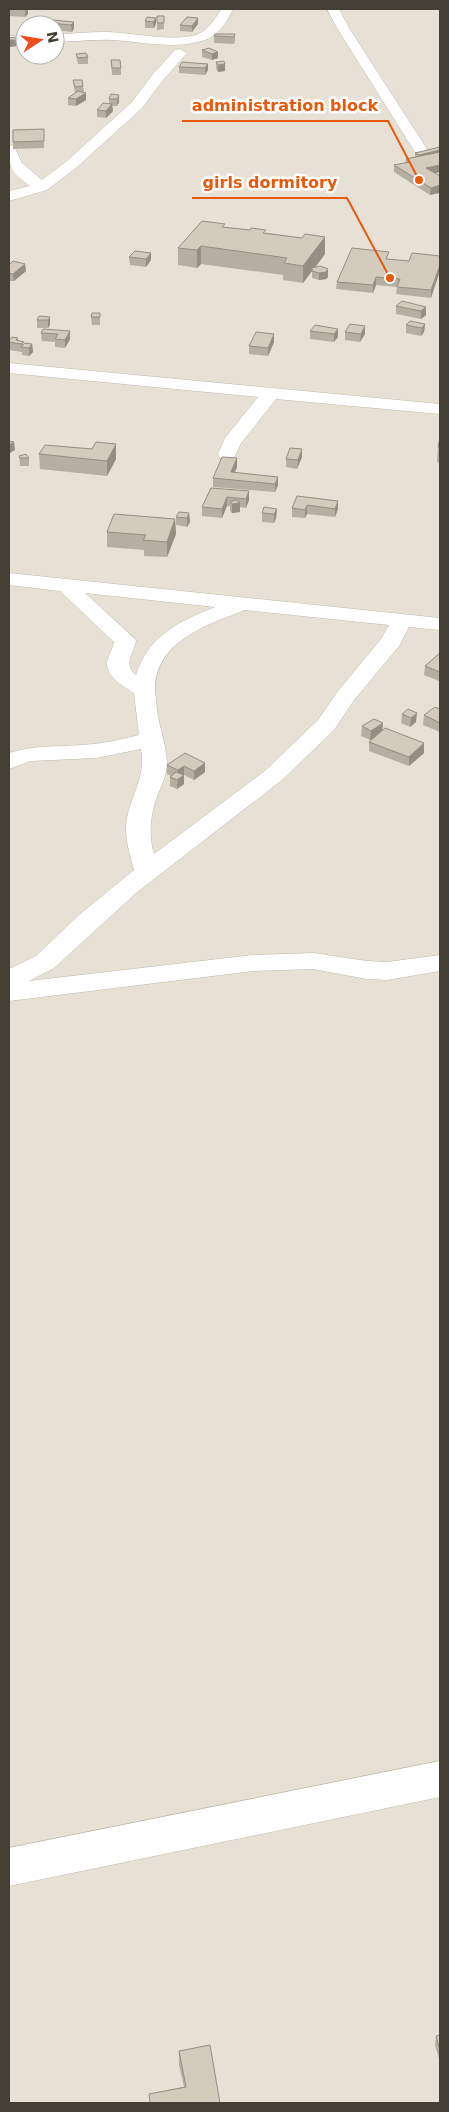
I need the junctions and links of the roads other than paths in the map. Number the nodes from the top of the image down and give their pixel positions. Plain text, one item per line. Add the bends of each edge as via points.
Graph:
1 (228, 9) edge
2 (333, 9) edge
3 (65, 38) edge
4 (180, 53) dead end
5 (9, 149) edge
6 (420, 149) dead end
7 (42, 187) junction
8 (9, 196) edge
9 (9, 368) edge
10 (272, 392) junction
11 (440, 409) edge
12 (226, 454) dead end
13 (9, 579) edge
14 (66, 585) junction
15 (242, 603) junction
16 (402, 620) junction
17 (440, 624) edge
18 (144, 690) junction
19 (152, 739) junction
20 (9, 762) edge
21 (148, 873) junction
22 (440, 963) edge
23 (9, 980) edge
24 (9, 992) edge
25 (440, 1779) edge
26 (9, 1867) edge

1 - 3 street via 207,34 198,38
2 - 6 street
4 - 7 street via 137,105
5 - 7 street via 11,159 21,172
7 - 8 street
9 - 10 street
10 - 11 street
10 - 12 street
13 - 14 street
14 - 15 street
14 - 18 street via 125,640 118,664 120,670
15 - 16 street
15 - 18 street via 198,621 168,639 150,666
16 - 17 street
16 - 21 street via 391,641 320,731 274,775
18 - 19 street
19 - 20 street via 106,750 25,755
19 - 21 street via 153,777 138,827 140,849
21 - 23 street via 127,887 45,962
22 - 24 street via 387,971 313,961 253,962
25 - 26 street

